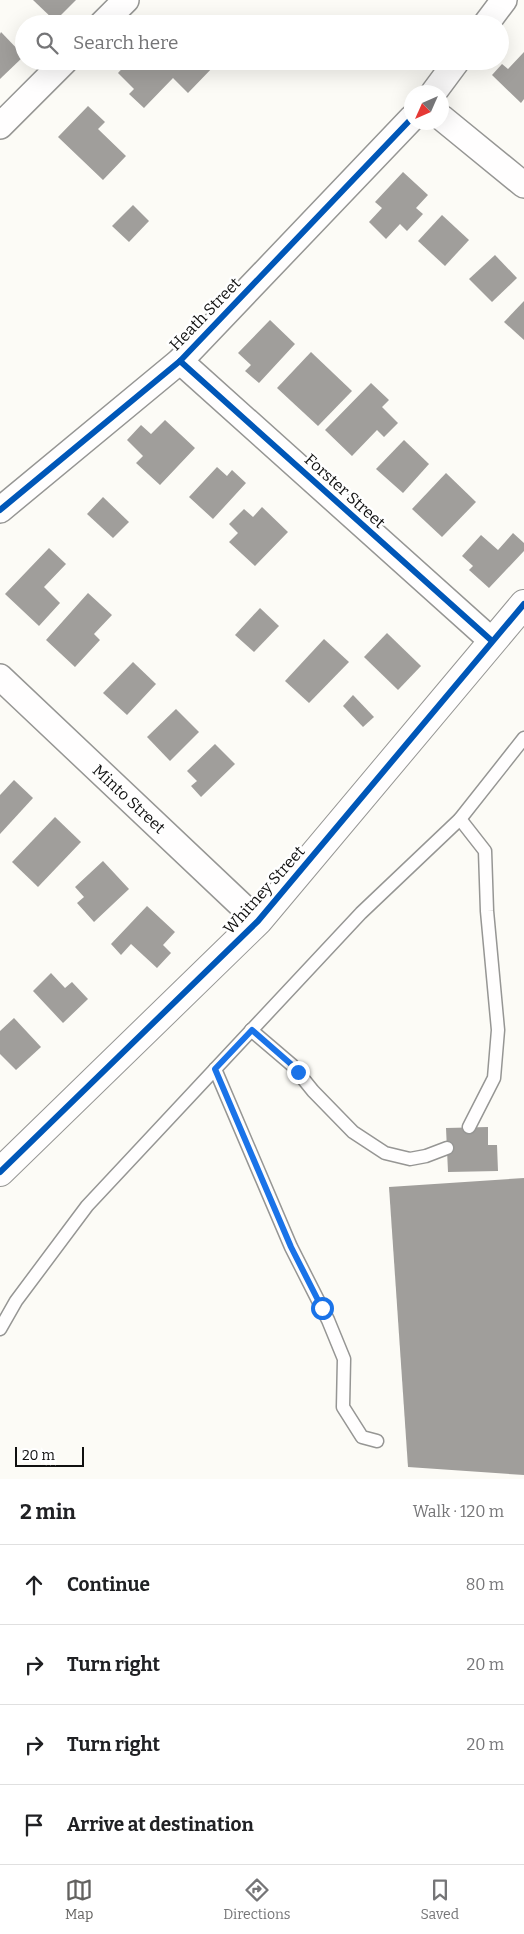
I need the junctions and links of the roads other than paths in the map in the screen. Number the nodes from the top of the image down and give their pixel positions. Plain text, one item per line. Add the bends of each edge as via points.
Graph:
1 (126, 0) edge
2 (504, 0) edge
3 (111, 15) edge
4 (493, 15) edge
5 (56, 70) edge
6 (451, 70) edge
7 (439, 85) edge
8 (449, 124) edge
9 (0, 126) edge
10 (404, 126) edge
11 (524, 185) edge
12 (180, 360) junction
13 (0, 510) edge
14 (524, 604) edge
15 (492, 641) junction
16 (0, 677) edge
17 (524, 738) edge
18 (460, 819) junction
19 (258, 921) junction
20 (252, 1030) junction
21 (215, 1069) junction
22 (469, 1128) dead end
23 (447, 1148) dead end
24 (0, 1172) edge
25 (0, 1329) edge
26 (376, 1441) dead end

1 - 3 street
2 - 4 street
5 - 9 street
6 - 7 street
8 - 11 street
10 - 12 street, Heath Street
12 - 13 street, Heath Street
12 - 15 street, Forster Street
14 - 15 street, Whitney Street
15 - 19 street, Whitney Street
16 - 19 street, Minto Street
17 - 18 lane
18 - 20 lane via 361,913
18 - 22 lane via 485,851 498,1030 494,1078
19 - 24 street, Whitney Street
20 - 21 lane
20 - 23 lane via 292,1065 353,1132 385,1153 410,1159
21 - 25 lane via 87,1206 16,1301
21 - 26 lane via 291,1247 344,1359 343,1407 362,1437

